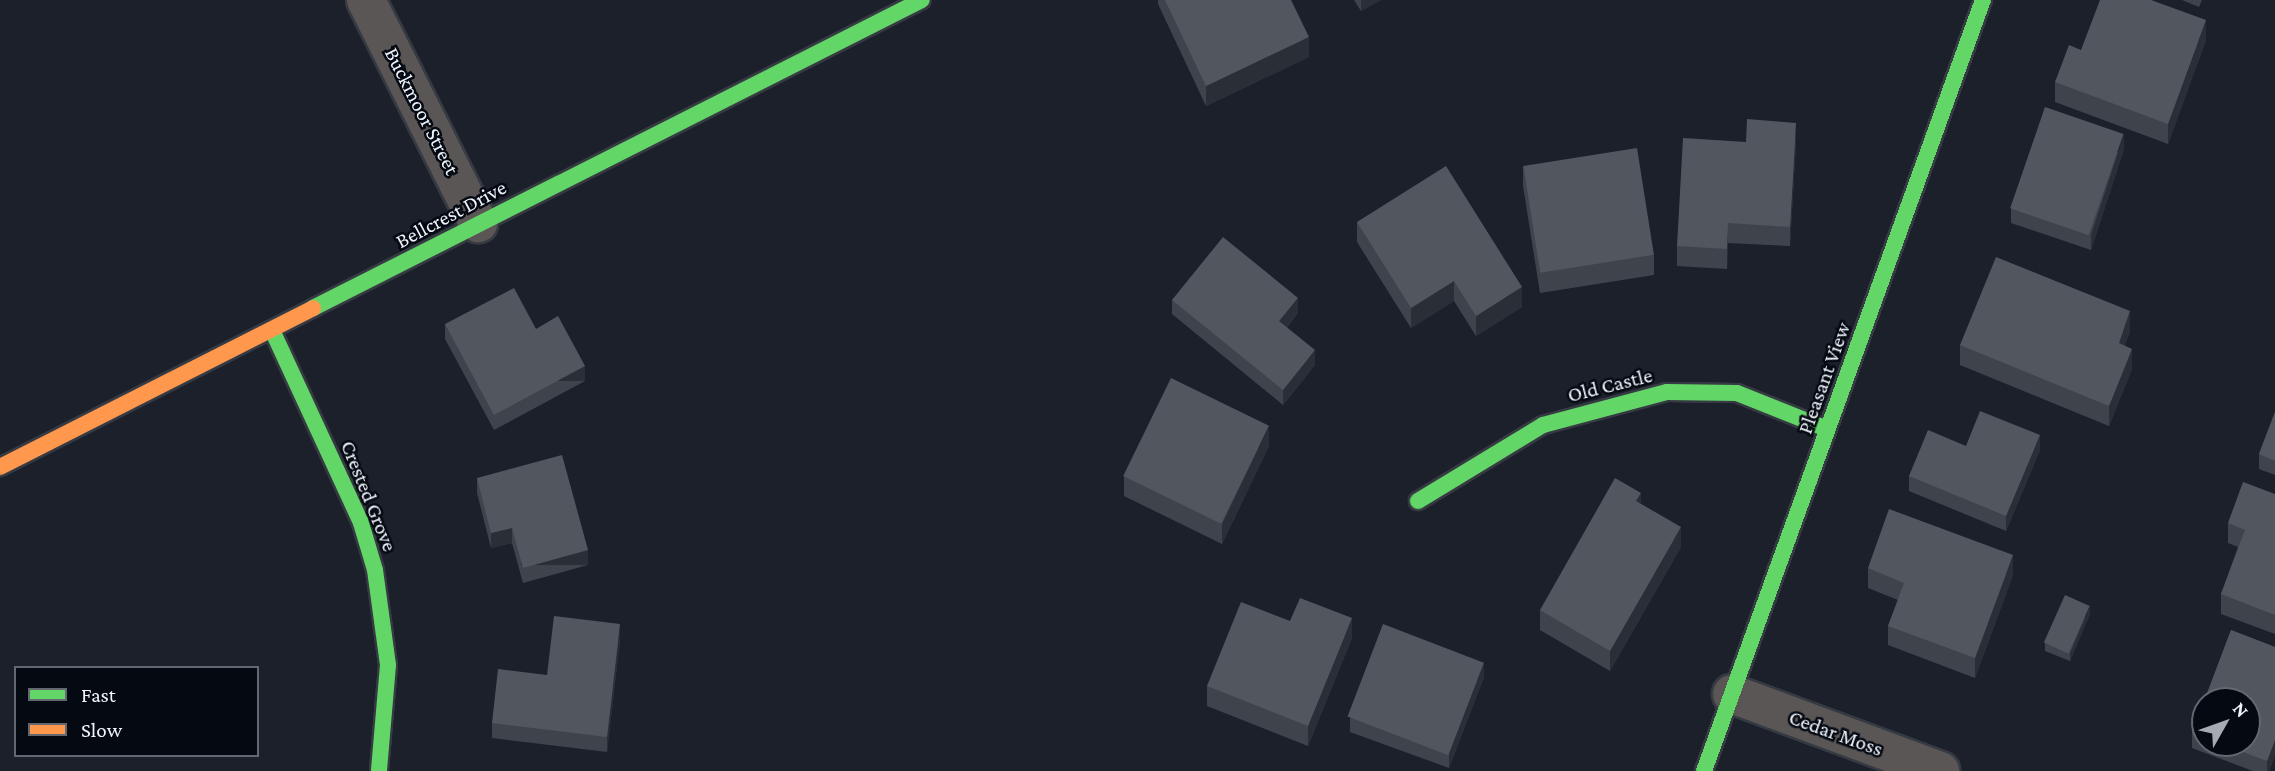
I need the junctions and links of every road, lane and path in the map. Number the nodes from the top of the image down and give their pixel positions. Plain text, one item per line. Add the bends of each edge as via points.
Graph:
1 (366, 0) edge
2 (922, 0) edge
3 (1983, 0) edge
4 (478, 223) junction
5 (272, 330) junction
6 (1827, 429) junction
7 (0, 467) edge
8 (1418, 501) dead end
9 (1732, 695) junction
10 (379, 771) edge
11 (1704, 771) edge
12 (1940, 771) edge

1 - 4 street, Buckmoor Street
2 - 4 street, Bellcrest Drive
3 - 6 street, Pleasant View
4 - 5 street, Bellcrest Drive
5 - 7 street, Bellcrest Drive
5 - 10 street, Crested Grove via 361,523 375,570 388,665
6 - 8 street, Old Castle via 1737,393 1667,392 1543,425
6 - 9 street, Pleasant View
9 - 11 street, Pleasant View
9 - 12 street, Cedar Moss

